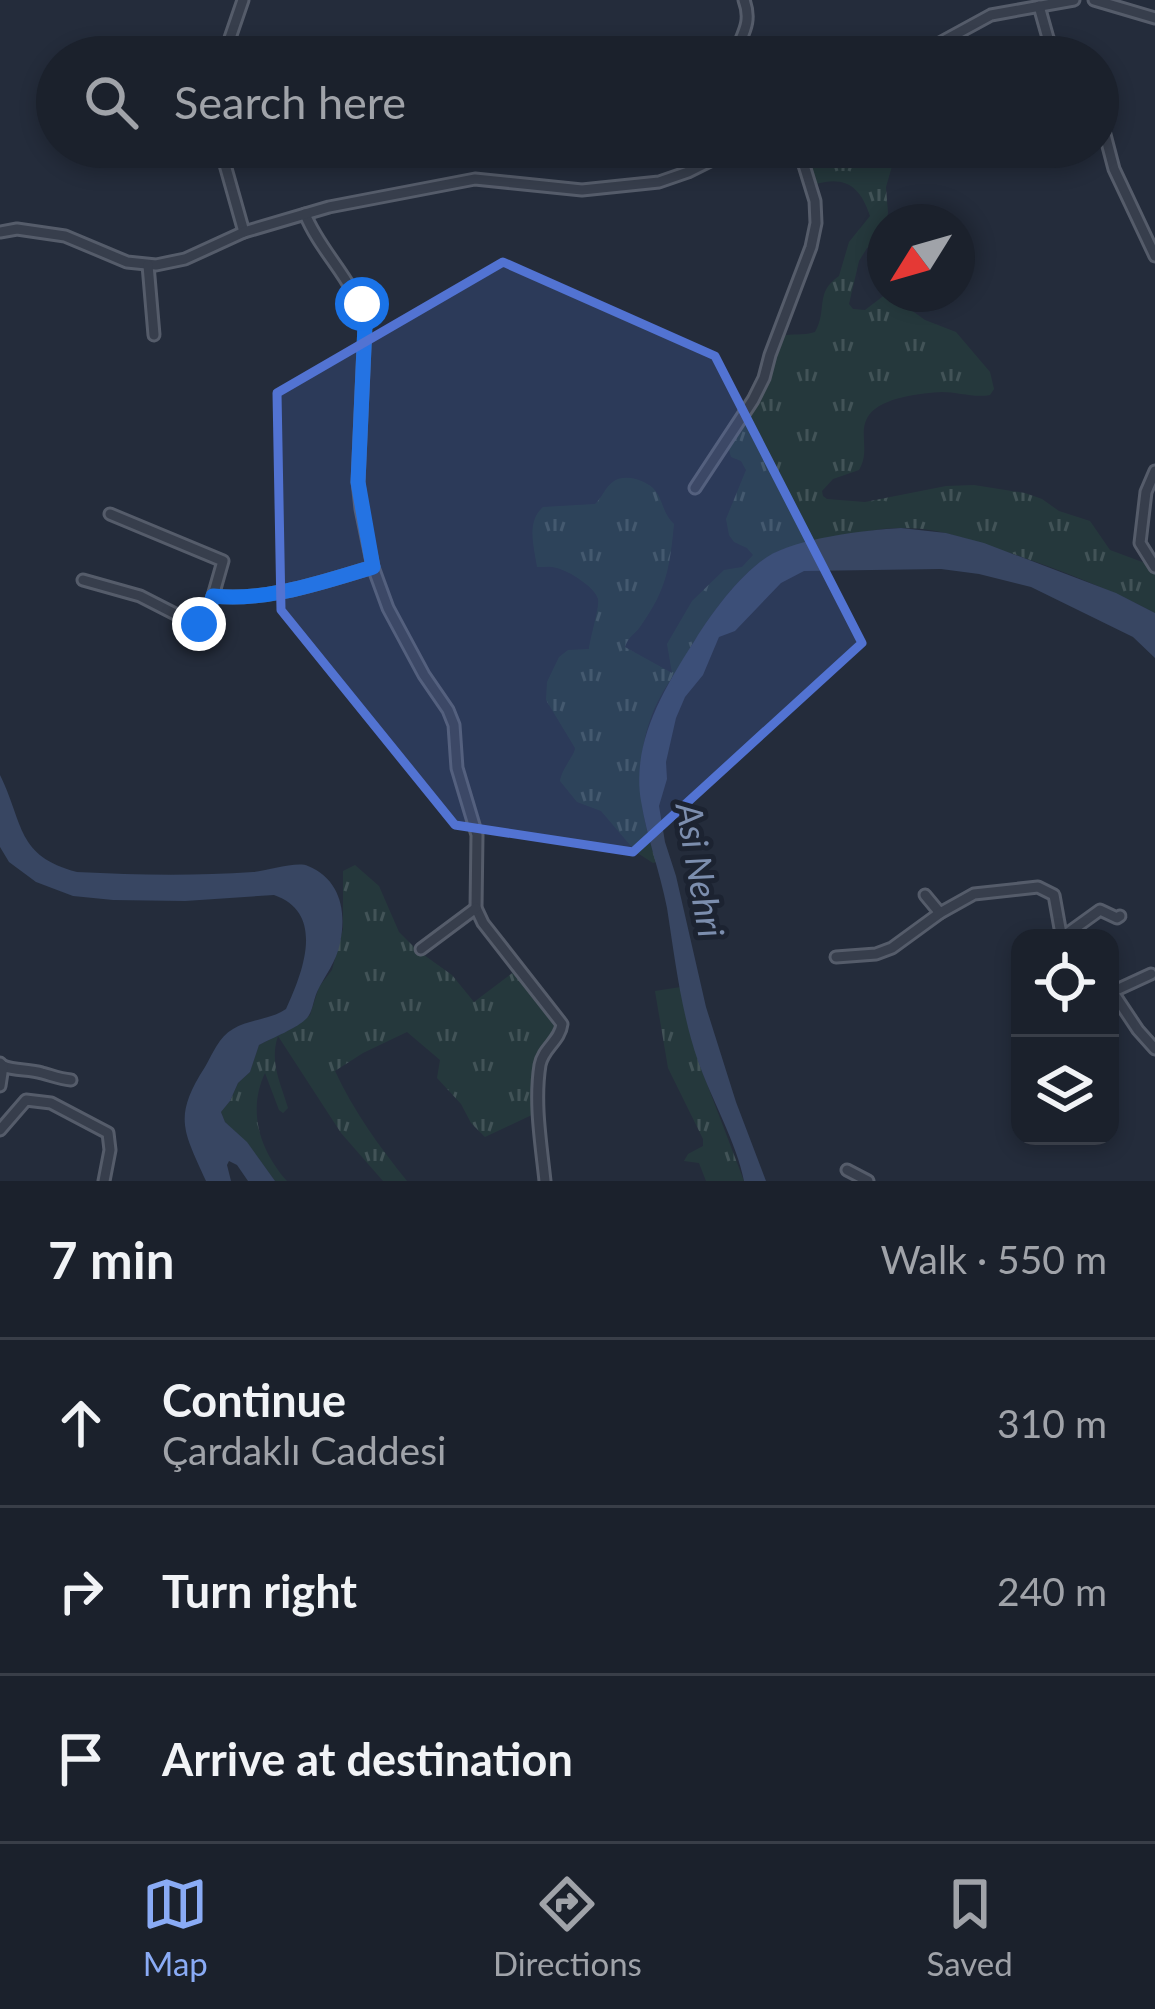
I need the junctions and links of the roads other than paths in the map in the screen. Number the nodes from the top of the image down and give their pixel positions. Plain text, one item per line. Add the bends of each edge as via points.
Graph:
1 (243, 0) edge
2 (744, 0) edge
3 (1074, 0) edge
4 (1094, 0) edge
5 (1045, 3) edge
6 (1155, 16) edge
7 (231, 36) edge
8 (743, 36) edge
9 (951, 36) edge
10 (1048, 36) edge
11 (226, 168) edge
12 (696, 168) edge
13 (805, 168) edge
14 (1114, 168) edge
15 (305, 214) junction
16 (0, 232) edge
17 (244, 232) junction
18 (1155, 256) edge
19 (148, 265) junction
20 (154, 335) dead end
21 (1155, 471) edge
22 (695, 488) dead end
23 (110, 514) dead end
24 (373, 567) junction
25 (1155, 567) edge
26 (83, 580) dead end
27 (213, 596) junction
28 (925, 895) dead end
29 (476, 908) junction
30 (940, 913) junction
31 (1120, 916) dead end
32 (1060, 929) edge
33 (1075, 929) edge
34 (422, 949) dead end
35 (836, 957) dead end
36 (1150, 974) dead end
37 (1119, 987) edge
38 (1119, 1002) edge
39 (1155, 1048) edge
40 (2, 1064) edge
41 (71, 1079) dead end
42 (0, 1086) edge
43 (0, 1130) edge
44 (847, 1169) dead end
45 (104, 1181) edge
46 (545, 1181) edge
47 (868, 1181) edge

1 - 7 street
2 - 8 street
3 - 5 street
4 - 6 street
5 - 9 street via 981,19
5 - 10 street
11 - 17 street
12 - 15 street via 659,182 582,190 475,179
13 - 22 street via 815,201 811,247 764,378
14 - 18 street
15 - 17 street
15 - 24 street via 362,304 358,482
16 - 19 street via 65,236
17 - 19 street via 185,259
19 - 20 street
21 - 25 street via 1140,543
23 - 27 street via 223,561
24 - 27 street via 264,594
24 - 29 street via 454,725 477,835
26 - 27 street via 199,624
28 - 30 street
29 - 34 street
29 - 46 street via 562,1024 540,1063
30 - 32 street via 974,894 1038,887 1054,895
30 - 35 street via 876,955
31 - 33 street via 1100,910
36 - 37 street
38 - 39 street
40 - 41 street
40 - 42 street
43 - 45 street via 26,1100 51,1103 109,1133
44 - 47 street

